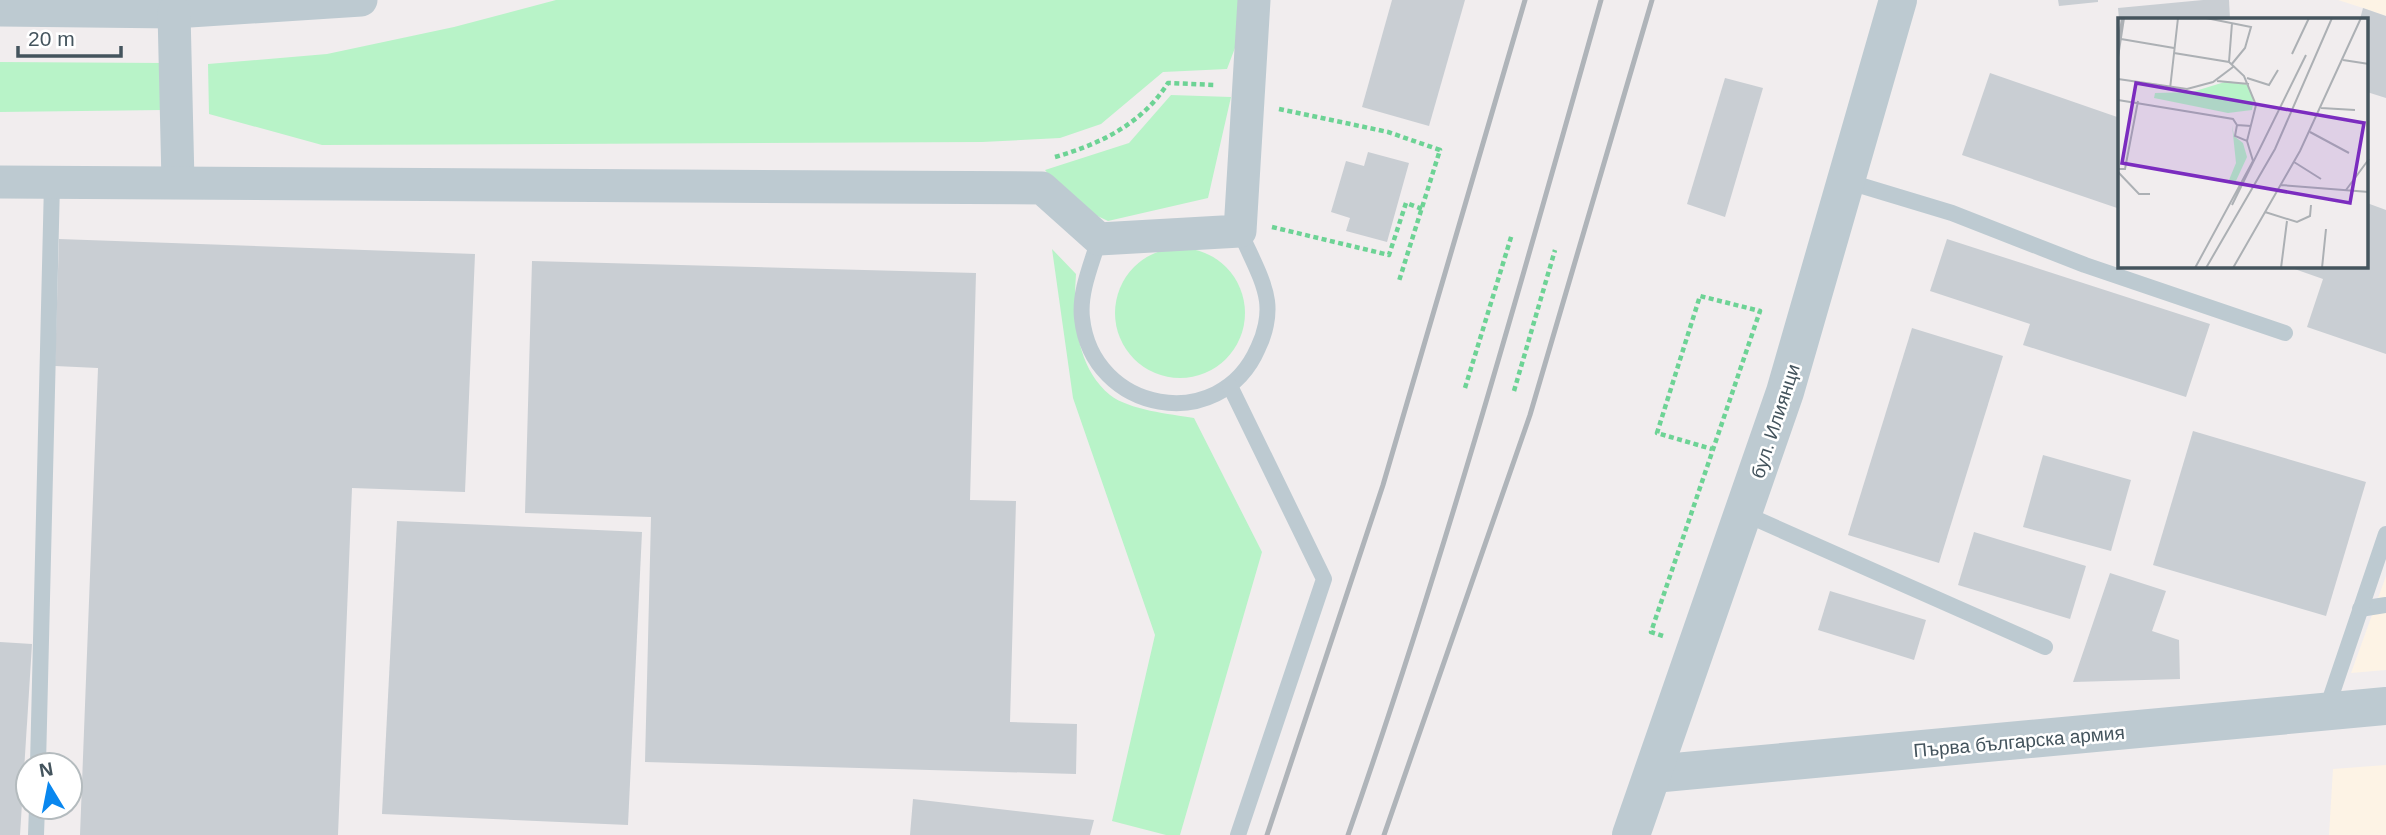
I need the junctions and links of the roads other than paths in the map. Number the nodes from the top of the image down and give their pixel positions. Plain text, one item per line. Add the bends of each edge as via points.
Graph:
1 (1254, 0) edge
2 (1898, 0) edge
3 (355, 1) edge
4 (0, 10) edge
5 (174, 12) junction
6 (1846, 181) junction
7 (0, 182) edge
8 (178, 182) junction
9 (52, 183) junction
10 (1252, 228) junction
11 (1099, 239) junction
12 (2285, 333) dead end
13 (1230, 386) junction
14 (1745, 514) junction
15 (2386, 534) edge
16 (2386, 605) edge
17 (2360, 609) junction
18 (2045, 647) dead end
19 (2386, 706) edge
20 (2326, 711) junction
21 (38, 751) edge
22 (1653, 774) junction
23 (1238, 835) edge
24 (1631, 835) edge

1 - 10 street
2 - 6 street, бул. Илиянци
3 - 5 street
4 - 5 street
5 - 8 street
6 - 12 lane via 1952,213 2085,265
6 - 14 street, бул. Илиянци via 1786,392
7 - 9 street
8 - 9 street
8 - 11 street via 1042,188
9 - 21 lane
10 - 11 street
10 - 13 lane via 1267,300 1265,333 1252,362
11 - 13 lane via 1081,316 1097,364 1120,387 1149,401 1192,403
13 - 23 lane via 1324,579
14 - 18 lane
14 - 22 street, бул. Илиянци
15 - 17 lane
16 - 17 lane
17 - 20 lane
19 - 20 street, Първа българска армия
20 - 22 street, Първа българска армия
22 - 24 street, бул. Илиянци

